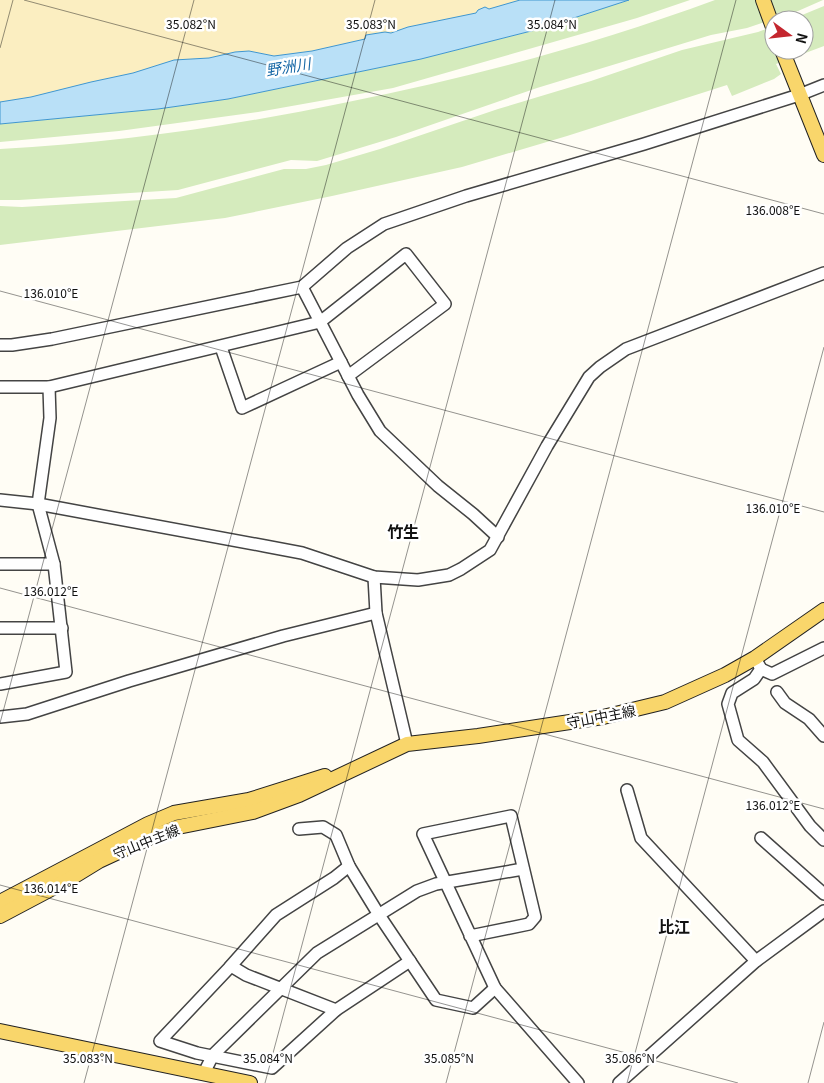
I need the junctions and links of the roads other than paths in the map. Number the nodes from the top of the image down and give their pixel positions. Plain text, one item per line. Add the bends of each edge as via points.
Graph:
1 (786, 60) edge
2 (824, 85) edge
3 (799, 95) junction
4 (824, 155) edge
5 (824, 273) edge
6 (302, 287) junction
7 (320, 322) junction
8 (0, 345) edge
9 (221, 347) junction
10 (341, 362) junction
11 (348, 376) junction
12 (49, 386) junction
13 (0, 387) edge
14 (0, 500) edge
15 (38, 504) junction
16 (498, 537) junction
17 (0, 564) edge
18 (54, 564) junction
19 (374, 577) junction
20 (824, 610) edge
21 (376, 613) junction
22 (0, 628) edge
23 (62, 628) junction
24 (824, 648) edge
25 (758, 663) junction
26 (0, 684) edge
27 (777, 692) dead end
28 (0, 718) edge
29 (824, 736) edge
30 (407, 744) junction
31 (357, 767) junction
32 (626, 790) dead end
33 (299, 829) dead end
34 (761, 838) dead end
35 (824, 840) edge
36 (350, 866) junction
37 (523, 868) junction
38 (446, 883) junction
39 (824, 894) edge
40 (0, 902) edge
41 (824, 912) edge
42 (379, 915) junction
43 (0, 916) edge
44 (470, 936) junction
45 (756, 960) junction
46 (410, 961) junction
47 (232, 966) junction
48 (495, 988) junction
49 (281, 989) junction
50 (336, 1010) junction
51 (0, 1031) edge
52 (213, 1055) junction
53 (204, 1073) junction
54 (250, 1083) edge
55 (578, 1083) edge
56 (619, 1083) edge

1 - 3 main road
2 - 3 street
3 - 4 main road
3 - 6 street via 384,224 347,248
5 - 16 street via 626,349 600,367 589,377 562,420
6 - 7 street
6 - 8 street via 52,339
7 - 9 street
7 - 10 street
7 - 11 street via 406,254 445,304
9 - 10 street via 242,408
9 - 12 street
10 - 11 street
11 - 16 street via 380,431
12 - 13 street
12 - 15 street via 50,418
14 - 15 street
15 - 18 street
15 - 19 street via 302,554
16 - 19 street via 490,550 449,575 418,580
17 - 18 street
18 - 23 street
19 - 21 street
20 - 25 main road, 守山中主線
21 - 28 street via 283,636 27,714
21 - 30 street
22 - 23 street
23 - 26 street via 66,672
24 - 25 street via 772,674
25 - 30 main road, 守山中主線 via 665,702 634,710 488,735
25 - 35 street via 754,679 732,693 728,704 738,740 764,762 810,826
27 - 29 street via 785,703 809,718
30 - 31 main road, 守山中主線
31 - 40 main road, 守山中主線 via 249,800 174,813
31 - 43 main road, 守山中主線 via 299,796 254,812 178,827 153,836 99,861
32 - 45 street via 641,838
33 - 36 street via 323,828 336,835
34 - 39 street
36 - 42 street
36 - 47 street via 276,915
37 - 38 street
37 - 38 street via 511,816 423,834
37 - 44 street via 535,917 529,924
38 - 42 street via 417,891
38 - 44 street
41 - 45 street
42 - 46 street
42 - 49 street via 317,954
44 - 48 street
45 - 56 street
46 - 48 street via 436,1000 473,1008
46 - 50 street
47 - 49 street
47 - 52 street via 160,1041
48 - 55 street
49 - 50 street
49 - 52 street
50 - 52 street via 272,1068
51 - 53 main road
52 - 53 street
53 - 54 main road

